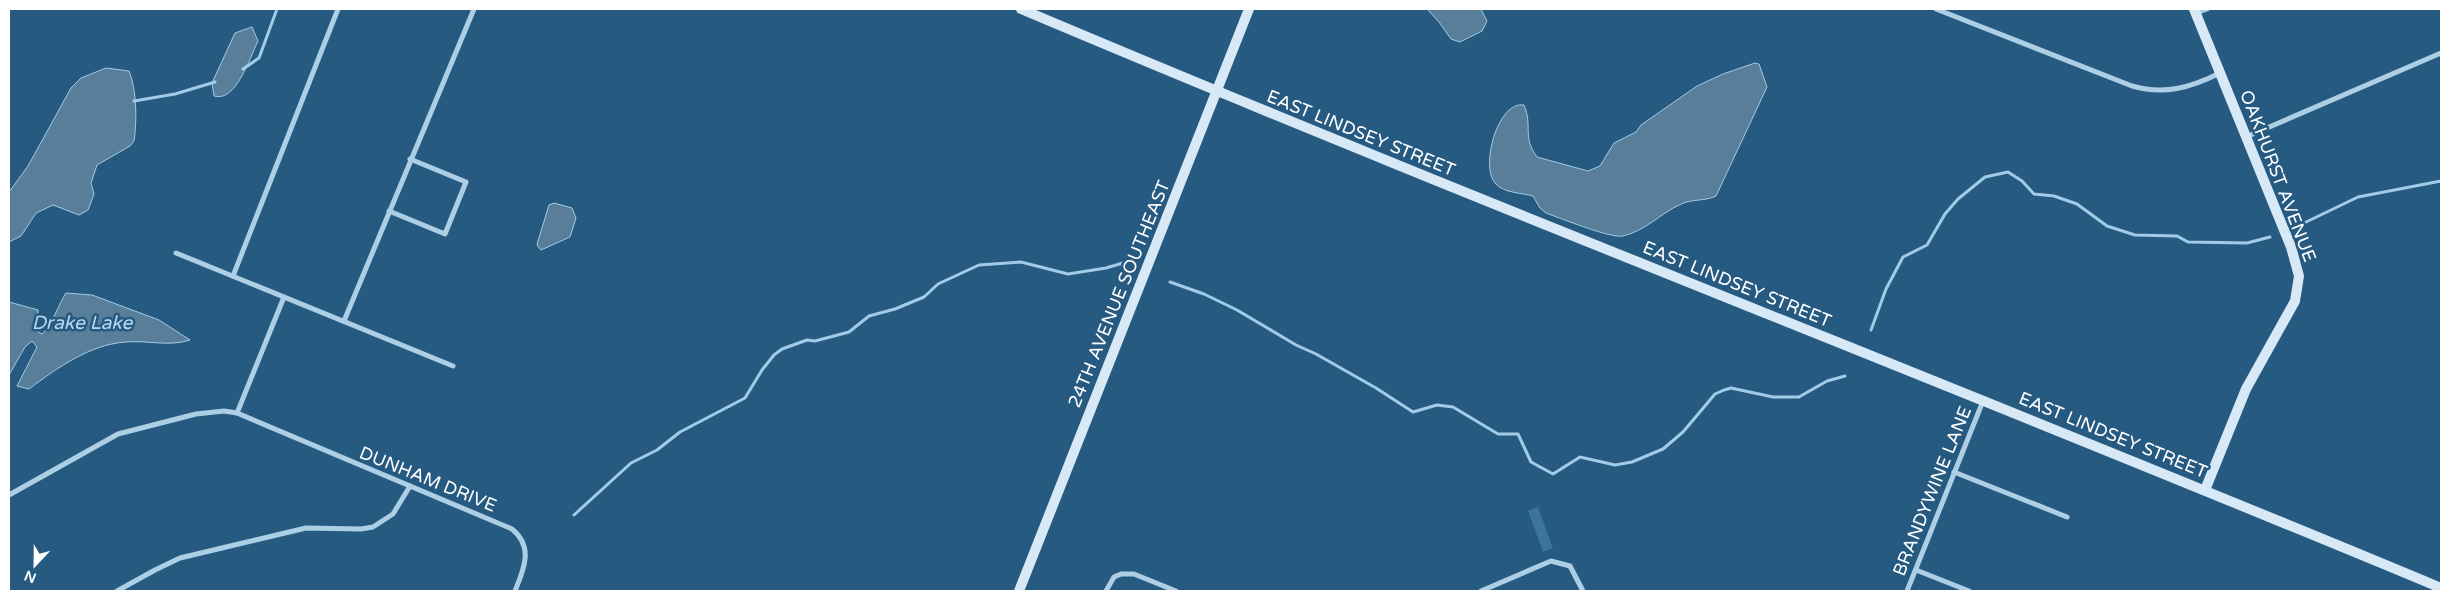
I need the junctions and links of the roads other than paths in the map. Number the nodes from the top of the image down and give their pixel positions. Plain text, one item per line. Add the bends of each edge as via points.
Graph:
1 (338, 9) edge
2 (474, 9) edge
3 (1021, 9) edge
4 (1249, 9) edge
5 (1936, 9) edge
6 (2207, 9) edge
7 (2195, 11) edge
8 (2441, 53) edge
9 (2220, 73) junction
10 (1217, 92) junction
11 (2246, 137) junction
12 (410, 159) junction
13 (388, 211) junction
14 (176, 253) dead end
15 (233, 276) junction
16 (284, 297) junction
17 (344, 322) junction
18 (452, 366) dead end
19 (1984, 400) junction
20 (237, 413) junction
21 (1954, 472) junction
22 (410, 486) junction
23 (2205, 490) junction
24 (9, 495) edge
25 (2066, 516) dead end
26 (1916, 570) junction
27 (2441, 588) edge
28 (118, 591) edge
29 (514, 591) edge
30 (1019, 591) edge
31 (1106, 591) edge
32 (1176, 591) edge
33 (1481, 591) edge
34 (1584, 591) edge
35 (1907, 591) edge
36 (1969, 591) edge

1 - 15 street
2 - 12 street
3 - 10 street, EAST LINDSEY STREET
4 - 10 street, 24TH AVENUE SOUTHEAST
5 - 9 street via 2152,91 2175,90
6 - 7 street
7 - 9 street, OAKHURST AVENUE
8 - 11 street
9 - 11 street, OAKHURST AVENUE
10 - 19 street, EAST LINDSEY STREET
10 - 30 street, 24TH AVENUE SOUTHEAST
11 - 23 street, OAKHURST AVENUE via 2291,247 2299,276 2295,301 2246,388
12 - 13 street
12 - 13 street via 466,182 445,234
13 - 17 street
14 - 15 street
15 - 16 street
16 - 17 street
16 - 20 street
17 - 18 street
19 - 21 street, BRANDYWINE LANE
19 - 23 street, EAST LINDSEY STREET
20 - 22 street, DUNHAM DRIVE
20 - 24 street via 196,414 118,434
21 - 25 street
21 - 26 street, BRANDYWINE LANE
22 - 28 street via 393,514 373,527 350,530 306,528 180,558
22 - 29 street, DUNHAM DRIVE via 503,525 521,538 526,557
23 - 27 street, EAST LINDSEY STREET
26 - 35 street, BRANDYWINE LANE
26 - 36 street
31 - 32 street via 1117,575 1134,574
33 - 34 street via 1551,561 1570,566

